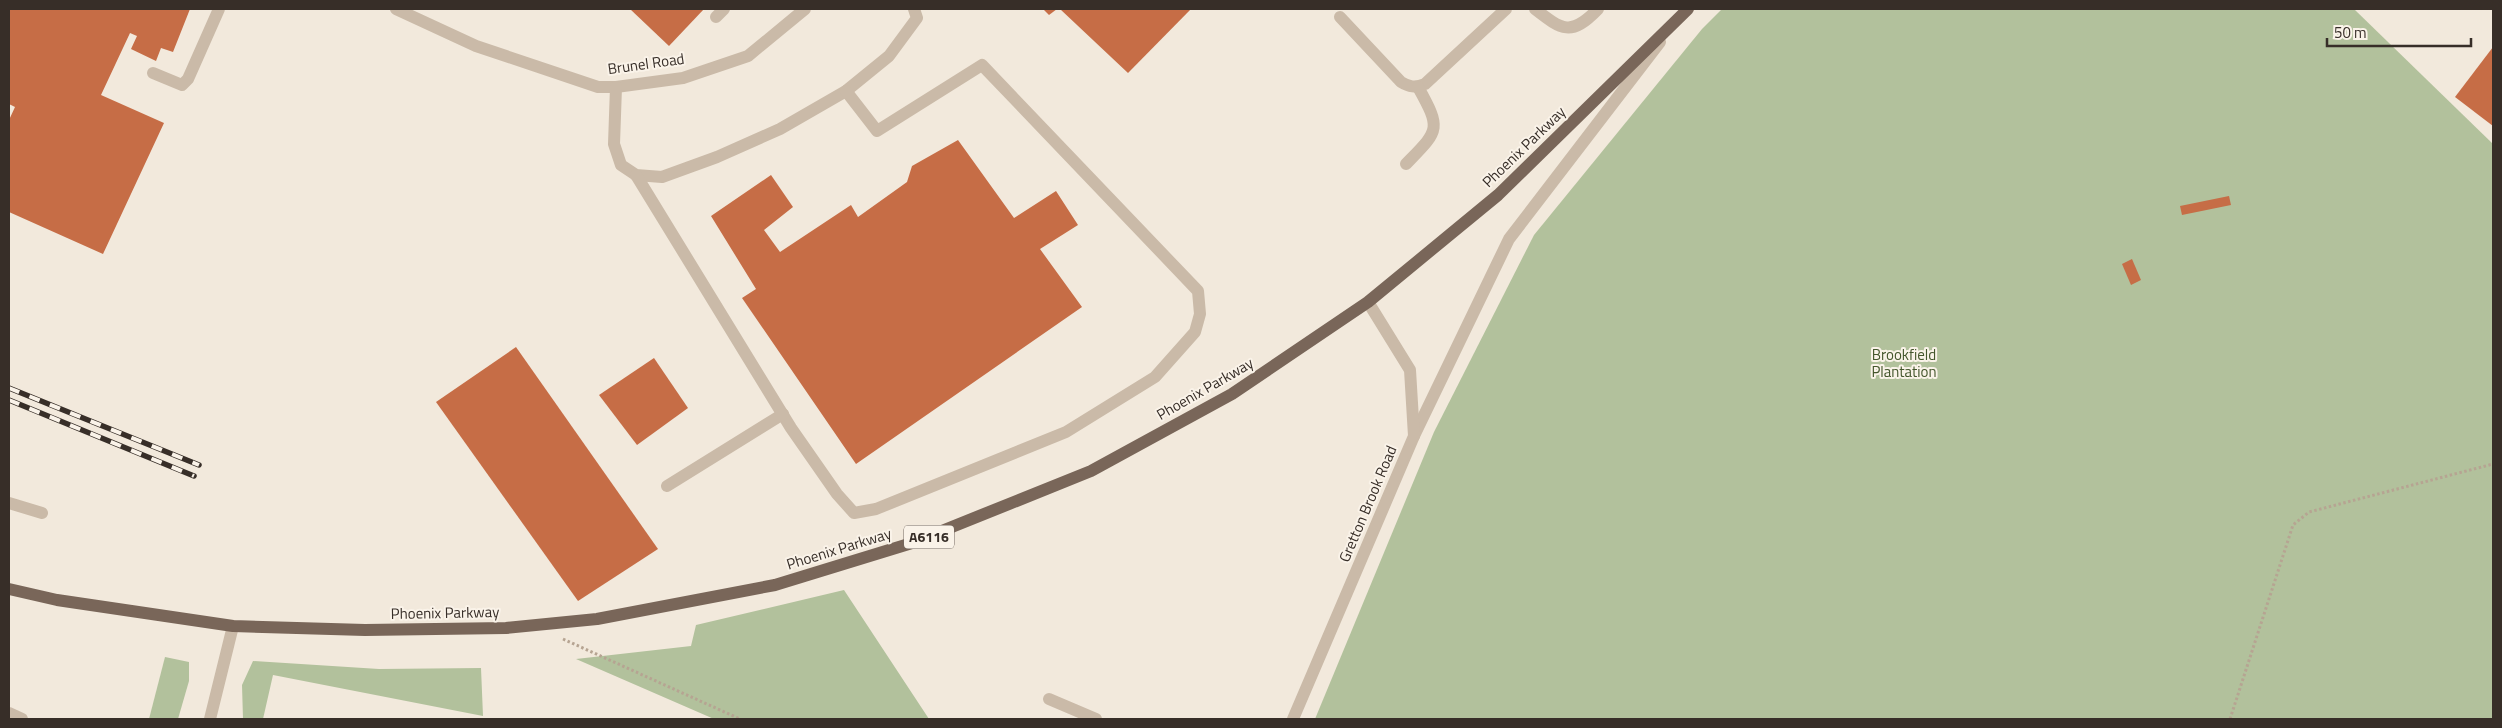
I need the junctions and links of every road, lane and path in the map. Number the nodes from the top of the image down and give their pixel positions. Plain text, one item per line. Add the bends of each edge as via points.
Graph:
1 (219, 9) edge
2 (396, 9) edge
3 (805, 9) edge
4 (914, 9) edge
5 (1506, 9) edge
6 (1535, 9) edge
7 (1598, 9) edge
8 (1688, 9) edge
9 (1340, 17) dead end
10 (1672, 26) junction
11 (153, 73) dead end
12 (616, 87) junction
13 (1418, 87) junction
14 (846, 91) junction
15 (1406, 164) dead end
16 (636, 175) junction
17 (1368, 302) junction
18 (783, 414) junction
19 (1414, 436) junction
20 (2493, 464) edge
21 (667, 486) dead end
22 (9, 503) edge
23 (42, 513) dead end
24 (9, 589) edge
25 (233, 626) junction
26 (559, 638) dead end
27 (1049, 699) dead end
28 (9, 714) edge
29 (22, 719) edge
30 (210, 719) edge
31 (740, 719) edge
32 (1096, 719) edge
33 (1293, 719) edge
34 (2230, 719) edge

1 - 11 street via 188,79 182,85
2 - 12 street, Brunel Road via 476,46 598,86
3 - 12 street, Brunel Road via 748,56 683,78
4 - 14 street via 917,18 888,56
5 - 13 street
6 - 7 street via 1557,26 1568,29
8 - 10 main road, Phoenix Parkway / A6116
9 - 13 street via 1401,82 1409,87
10 - 17 main road, Phoenix Parkway / A6116 via 1498,195
10 - 19 street via 1509,239
12 - 16 street via 614,144 621,165
13 - 15 street via 1432,111 1435,123 1433,136
14 - 16 street via 780,129 717,157 662,177
14 - 18 street via 877,131 982,65 1198,291 1200,314 1194,332 1155,377 1066,432 876,509 854,513 827,480
16 - 18 street
17 - 19 street, Gretton Brook Road via 1410,370
17 - 25 main road, Phoenix Parkway / A6116 via 1232,394 1091,471 912,544 775,585 597,619 506,628 365,630
18 - 21 street
19 - 33 street, Gretton Brook Road
20 - 34 path via 2309,512 2293,525
22 - 23 street
24 - 25 main road, Phoenix Parkway / A6116 via 57,600
25 - 30 street
26 - 31 path
27 - 32 street
28 - 29 street

